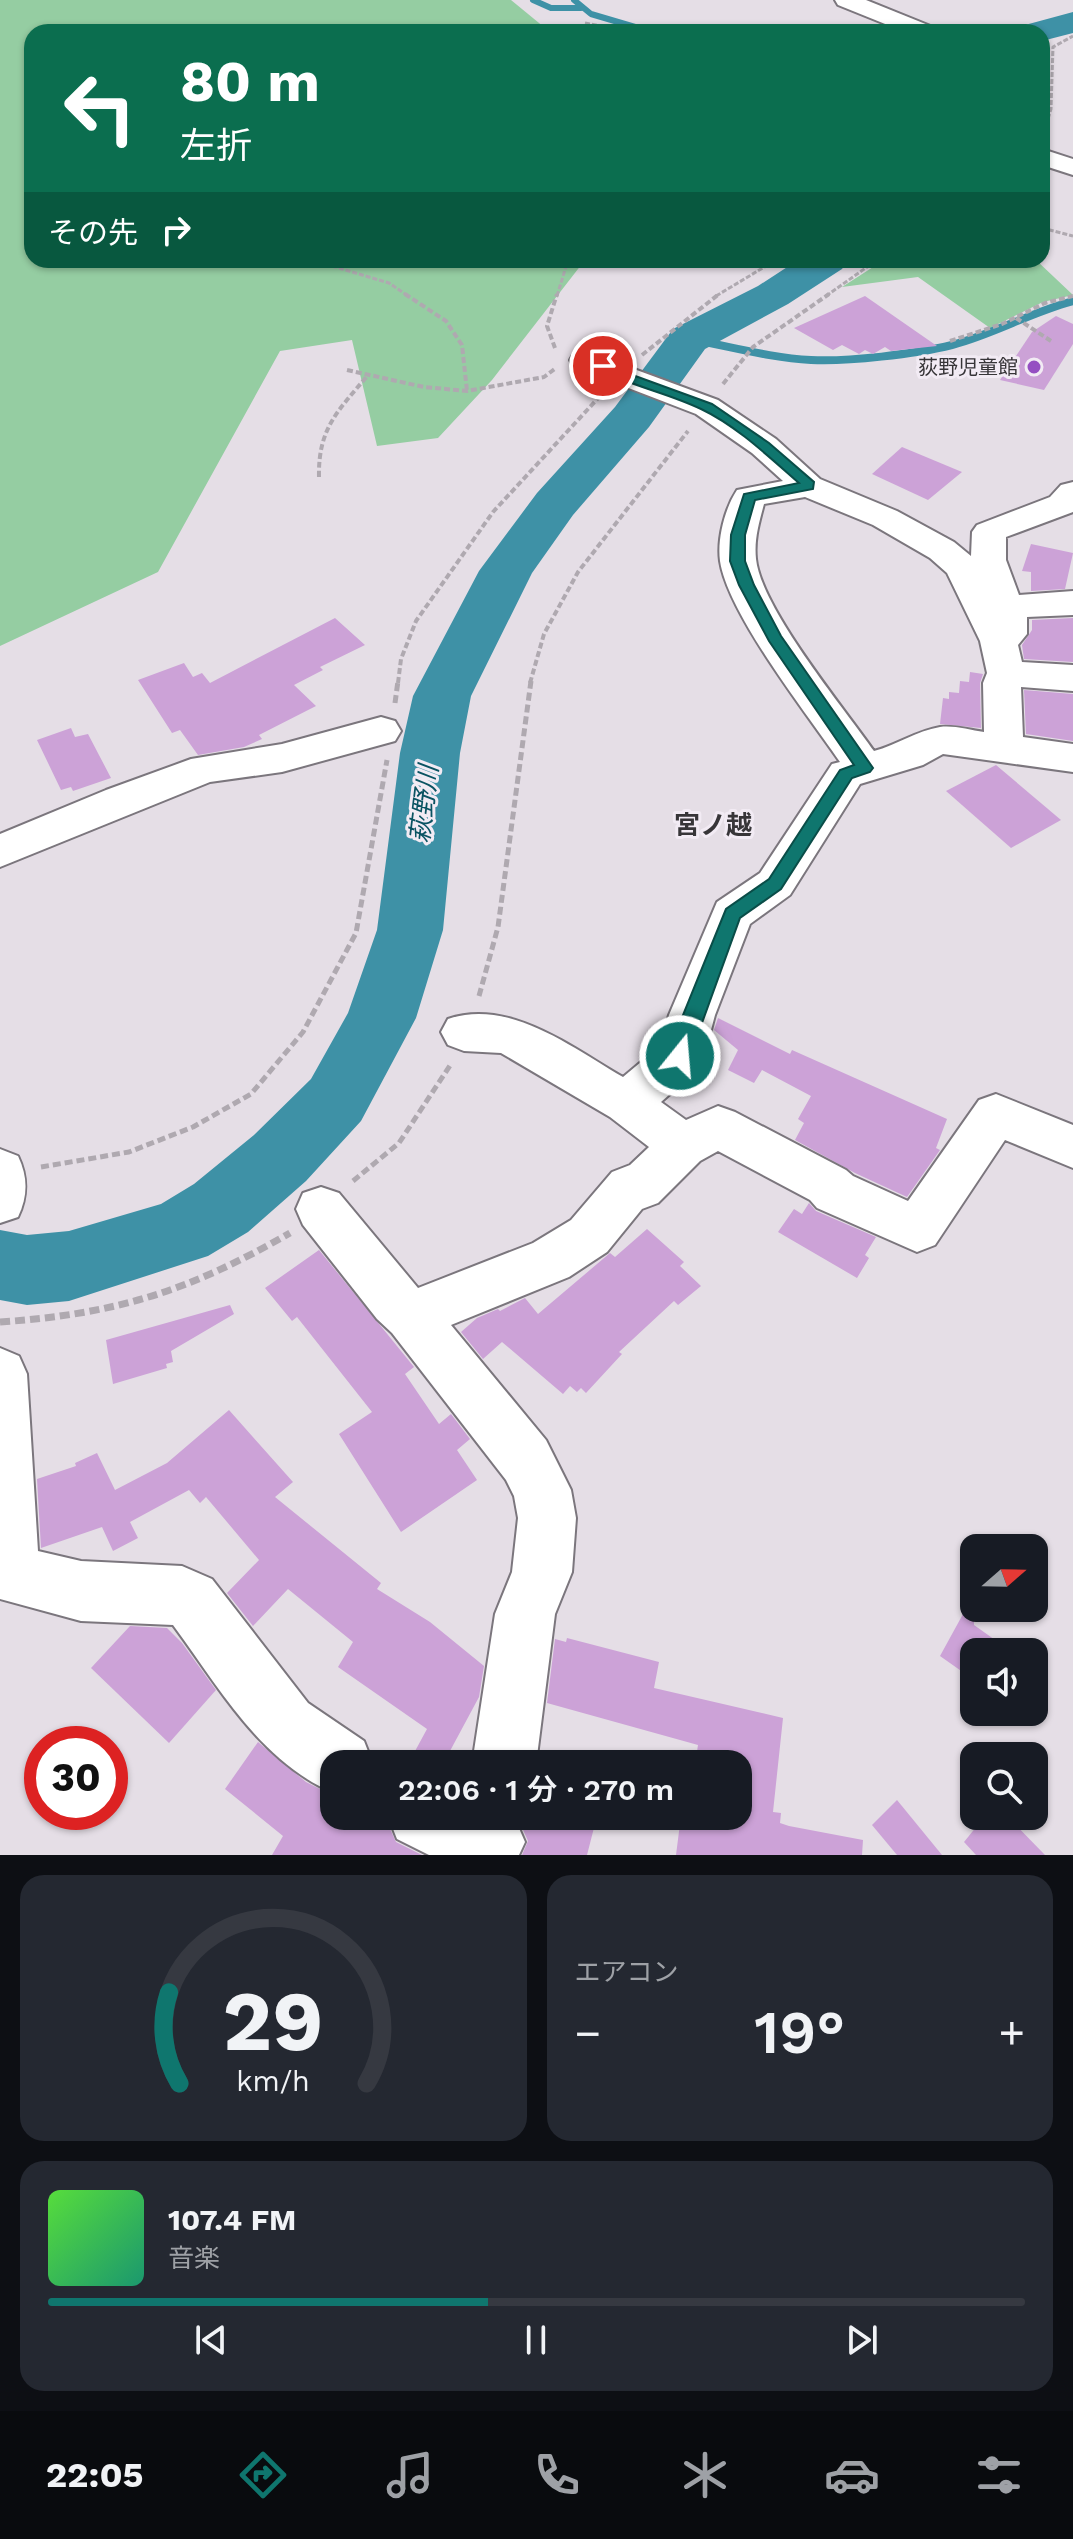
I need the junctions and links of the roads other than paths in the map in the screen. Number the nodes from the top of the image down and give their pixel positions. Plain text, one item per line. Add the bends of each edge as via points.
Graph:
1 (846, 0) edge
2 (905, 24) edge
3 (1050, 160) edge
4 (1073, 167) edge
5 (575, 360) road end
6 (808, 486) junction
7 (1073, 492) edge
8 (1073, 603) edge
9 (1004, 641) junction
10 (1073, 678) edge
11 (381, 731) dead end
12 (1004, 748) junction
13 (1073, 758) edge
14 (865, 768) junction
15 (0, 851) edge
16 (464, 1032) road end
17 (627, 1103) junction
18 (683, 1146) junction
19 (1073, 1147) edge
20 (321, 1209) road end
21 (411, 1316) junction
22 (0, 1374) edge
23 (5, 1575) edge
24 (321, 1750) edge
25 (506, 1750) edge
26 (448, 1830) edge
27 (493, 1838) edge

1 - 2 street
3 - 4 street
5 - 6 street via 701,404 764,446
6 - 9 street via 885,518 942,550 962,567
6 - 14 street via 749,497 738,535 738,561 774,638
7 - 9 street via 1062,504 989,532 988,560
8 - 9 street
9 - 10 street
9 - 12 street
11 - 15 street via 325,749 205,769
12 - 13 street
12 - 14 street via 943,740
14 - 17 street via 846,774 775,884 732,914 680,1056
16 - 17 street via 517,1040
17 - 18 street
18 - 19 street via 718,1127 835,1192 917,1229 996,1114
18 - 21 street via 640,1188 630,1187 589,1236 551,1260
20 - 21 street
21 - 25 street via 526,1460 542,1490 547,1518 542,1572 525,1614
22 - 23 street
23 - 24 street via 81,1591 191,1600 286,1725
26 - 27 street

